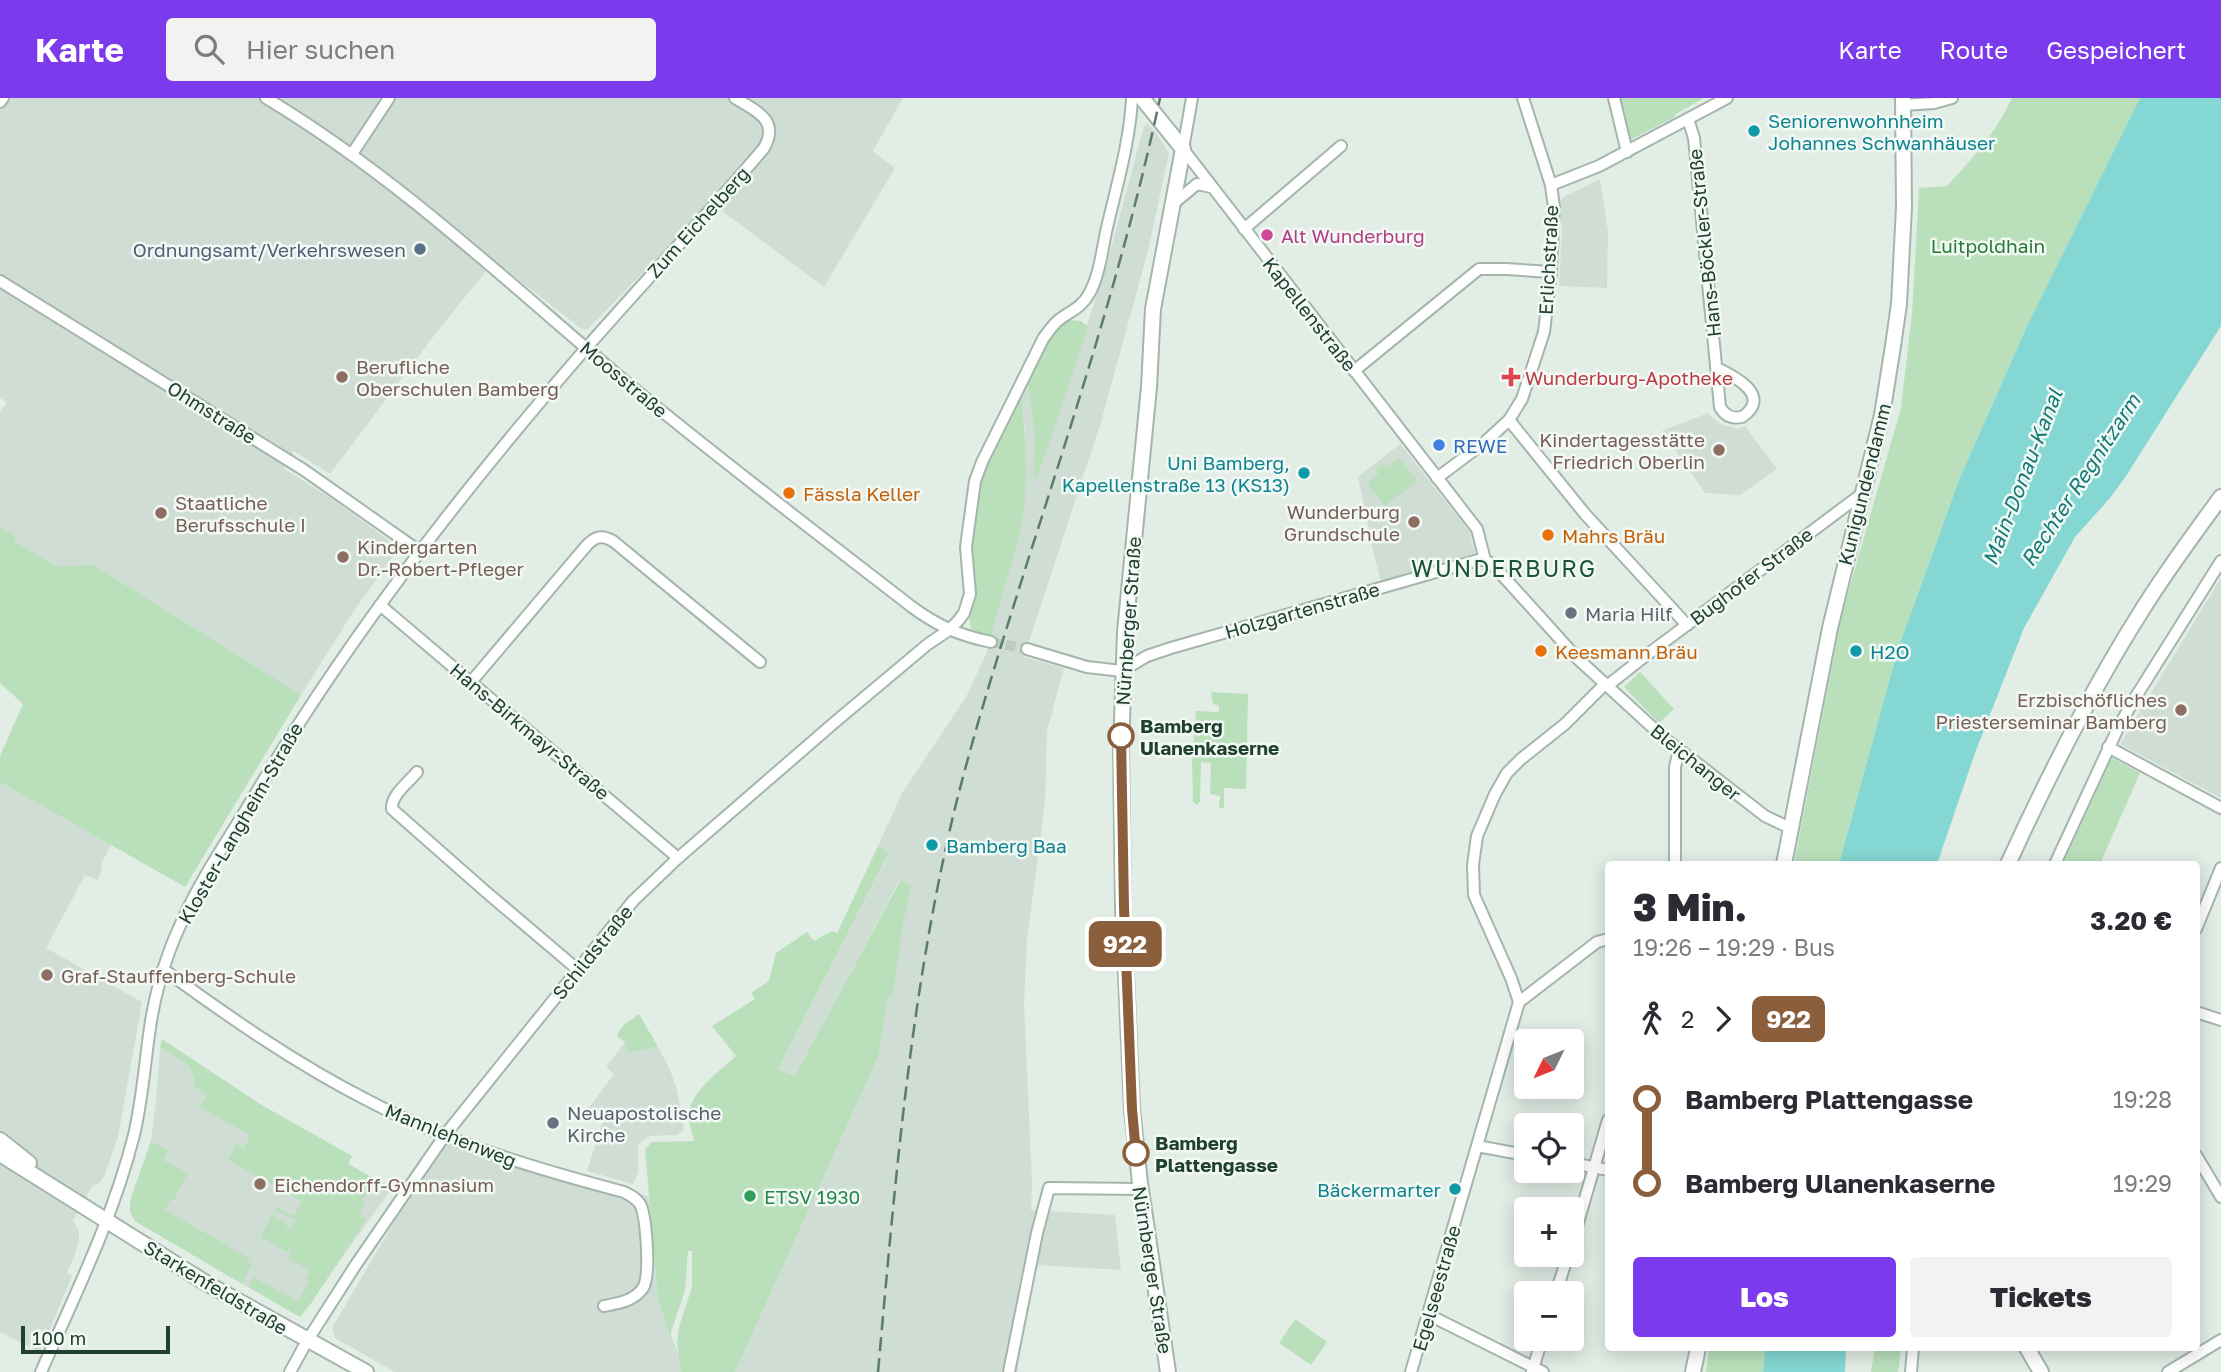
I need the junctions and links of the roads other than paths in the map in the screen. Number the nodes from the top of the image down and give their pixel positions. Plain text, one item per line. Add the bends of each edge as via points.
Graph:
1 (266, 98) edge
2 (389, 98) edge
3 (735, 98) edge
4 (1132, 98) edge
5 (1142, 98) edge
6 (1192, 98) edge
7 (1523, 98) edge
8 (1614, 98) edge
9 (1727, 98) edge
10 (1952, 98) edge
11 (1903, 101) edge
12 (1688, 119) junction
13 (1341, 146) dead end
14 (1183, 149) junction
15 (1627, 152) junction
16 (352, 154) junction
17 (1550, 185) junction
18 (1211, 187) junction
19 (1172, 205) junction
20 (1244, 229) junction
21 (1551, 272) junction
22 (0, 281) edge
23 (586, 348) junction
24 (1717, 368) junction
25 (1354, 371) junction
26 (1509, 420) junction
27 (1437, 478) junction
28 (1863, 493) junction
29 (2221, 497) edge
30 (419, 551) junction
31 (1485, 560) junction
32 (2221, 561) edge
33 (380, 605) junction
34 (1687, 625) junction
35 (949, 630) junction
36 (991, 642) tunnel mouth
37 (1027, 649) tunnel mouth
38 (760, 662) dead end
39 (1122, 671) junction
40 (471, 682) junction
41 (1606, 685) junction
42 (2108, 747) junction
43 (1679, 750) junction
44 (417, 772) dead end
45 (2221, 808) edge
46 (1790, 828) junction
47 (678, 858) junction
48 (1675, 861) edge
49 (1784, 861) edge
50 (2009, 861) edge
51 (2056, 861) edge
52 (2221, 868) edge
53 (2200, 919) edge
54 (1605, 940) edge
55 (163, 969) junction
56 (578, 969) junction
57 (1519, 1002) junction
58 (2200, 1013) edge
59 (2221, 1020) edge
60 (1605, 1131) edge
61 (444, 1135) junction
62 (0, 1140) edge
63 (1477, 1146) junction
64 (1514, 1153) edge
65 (0, 1154) edge
66 (2200, 1162) edge
67 (1584, 1165) edge
68 (1595, 1167) junction
69 (1605, 1169) edge
70 (1141, 1189) junction
71 (2221, 1197) edge
72 (70, 1198) junction
73 (1584, 1203) edge
74 (106, 1222) junction
75 (604, 1306) dead end
76 (1429, 1315) junction
77 (2221, 1339) edge
78 (307, 1341) junction
79 (1540, 1351) edge
80 (1697, 1351) edge
81 (1913, 1351) edge
82 (2029, 1351) edge
83 (1536, 1370) edge
84 (41, 1372) edge
85 (290, 1372) edge
86 (366, 1372) edge
87 (1009, 1372) edge
88 (1168, 1372) edge
89 (1411, 1372) edge
90 (1693, 1372) edge
91 (1910, 1372) edge
92 (2041, 1372) edge
93 (2168, 1372) edge

1 - 16 street, Moosstraße
2 - 16 street
3 - 23 street, Zum Eichelberg via 767,121 771,129 764,148
4 - 35 street via 1117,186 1090,294 1051,327 982,462 966,547 970,594 964,613
5 - 14 street
6 - 14 street
7 - 17 street, Erlichstraße
8 - 15 street
9 - 12 street
10 - 11 street via 1934,103
11 - 28 street, Kunigundendamm via 1899,304 1882,415
12 - 15 street
12 - 24 street, Hans-Böckler-Straße via 1694,138
13 - 20 street
14 - 18 street, Kapellenstraße
14 - 19 street, Nürnberger Straße
15 - 17 street
16 - 23 street, Moosstraße via 484,258
17 - 21 street, Erlichstraße via 1554,207
18 - 19 street via 1197,184
18 - 20 street, Kapellenstraße
19 - 39 street, Nürnberger Straße via 1153,309
20 - 25 street, Kapellenstraße
21 - 25 street via 1479,269
21 - 26 street, Erlichstraße via 1544,332 1522,398
22 - 30 street, Ohmstraße via 304,470
23 - 30 street, Kloster-Langheim-Straße
23 - 35 street, Moosstraße via 769,497
24 - 24 street, Hans-Böckler-Straße via 1720,407 1729,417 1742,417 1751,408 1752,392
25 - 27 street, Kapellenstraße
26 - 27 street
26 - 34 street via 1564,490
27 - 31 street via 1477,529
28 - 34 street, Bughofer Straße
28 - 46 street, Kunigundendamm via 1835,602
29 - 50 street via 2110,663
30 - 33 street, Kloster-Langheim-Straße
31 - 39 street, Holzgartenstraße via 1194,641 1147,656
31 - 41 street
32 - 42 street
33 - 40 street, Hans-Birkmayr-Straße
33 - 55 street, Kloster-Langheim-Straße via 311,703 192,899
34 - 41 street, Bughofer Straße
35 - 36 street, Moosstraße
35 - 47 street, Schildstraße via 928,643
37 - 39 street via 1087,667
38 - 40 street via 602,536 587,545
39 - 70 street, Nürnberger Straße via 1124,907 1132,1109
40 - 47 street, Hans-Birkmayr-Straße
41 - 43 street, Bleichanger
41 - 57 street via 1507,773 1477,836 1474,895
42 - 45 street
42 - 51 street
43 - 46 street, Bleichanger via 1765,816
43 - 48 street
44 - 56 street via 393,799 392,809
46 - 49 street, Kunigundendamm
47 - 56 street, Schildstraße via 633,901
52 - 53 street
54 - 57 street
55 - 61 street, Mannlehenweg via 318,1073
55 - 74 street, Kloster-Langheim-Straße via 139,1113
56 - 61 street, Schildstraße
57 - 63 street, Egelseestraße
58 - 59 street
60 - 68 street
61 - 75 street, Mannlehenweg via 517,1162 624,1192 638,1201 647,1279 633,1298
61 - 78 street, Schildstraße
62 - 72 street, Starkenfeldstraße
63 - 64 street
63 - 76 street, Egelseestraße
65 - 72 street, Starkenfeldstraße
66 - 71 street
67 - 68 street
68 - 69 street
68 - 73 street
70 - 87 street via 1049,1188
70 - 88 street, Nürnberger Straße
72 - 74 street, Starkenfeldstraße
74 - 78 street, Starkenfeldstraße
74 - 84 street, Kloster-Langheim-Straße
76 - 83 street
76 - 89 street, Egelseestraße
77 - 93 street
78 - 85 street, Schildstraße
78 - 86 street, Starkenfeldstraße
79 - 83 street
80 - 90 street
81 - 91 street
82 - 92 street

